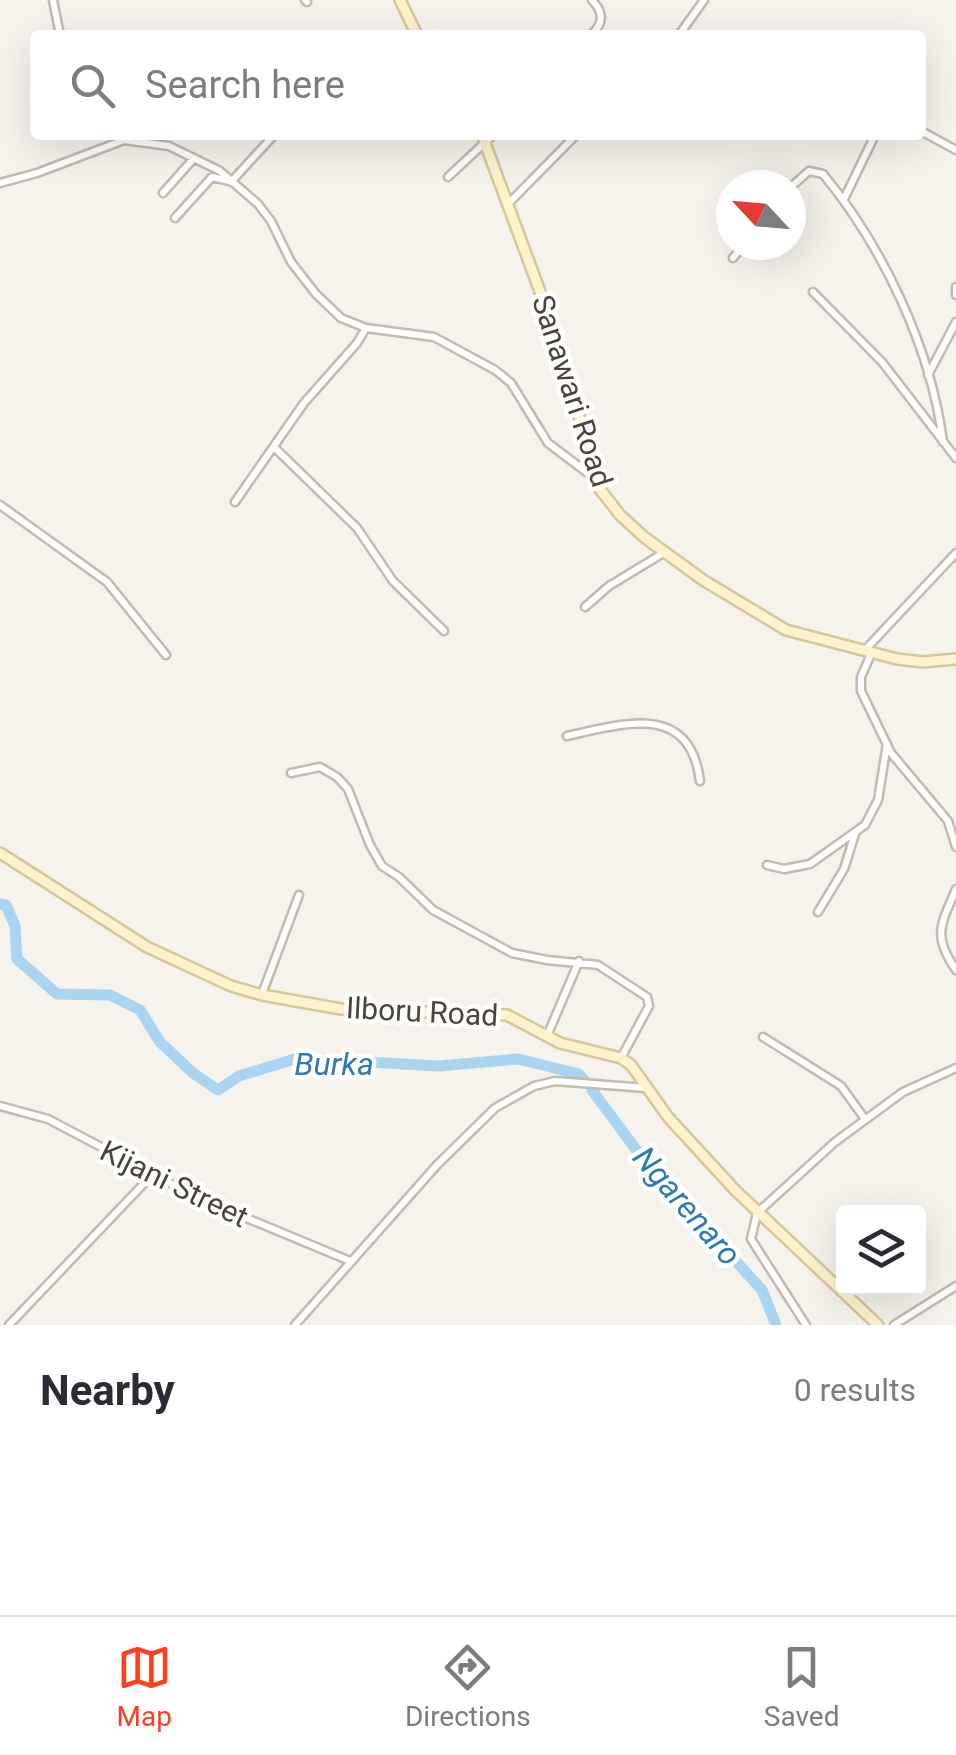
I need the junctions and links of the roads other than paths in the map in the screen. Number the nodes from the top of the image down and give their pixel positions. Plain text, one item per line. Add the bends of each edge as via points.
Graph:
1 (53, 0) edge
2 (400, 0) edge
3 (592, 0) edge
4 (704, 0) edge
5 (59, 30) edge
6 (415, 30) edge
7 (595, 30) edge
8 (683, 30) edge
9 (926, 134) edge
10 (108, 140) edge
11 (269, 140) edge
12 (485, 140) edge
13 (488, 140) edge
14 (571, 140) edge
15 (873, 140) edge
16 (110, 145) junction
17 (956, 150) edge
18 (194, 158) junction
19 (806, 173) edge
20 (448, 177) dead end
21 (231, 181) junction
22 (0, 183) edge
23 (163, 194) dead end
24 (844, 200) junction
25 (509, 203) junction
26 (174, 218) dead end
27 (956, 287) edge
28 (813, 292) dead end
29 (956, 295) edge
30 (956, 322) edge
31 (366, 328) junction
32 (928, 376) junction
33 (943, 442) junction
34 (275, 448) junction
35 (956, 458) edge
36 (594, 478) junction
37 (235, 502) dead end
38 (0, 505) edge
39 (665, 552) junction
40 (956, 553) edge
41 (585, 607) dead end
42 (444, 632) dead end
43 (867, 653) junction
44 (166, 656) dead end
45 (956, 659) edge
46 (568, 736) dead end
47 (887, 743) junction
48 (291, 772) dead end
49 (700, 781) dead end
50 (855, 832) junction
51 (956, 847) edge
52 (0, 853) edge
53 (767, 866) dead end
54 (956, 889) edge
55 (299, 895) dead end
56 (818, 912) dead end
57 (579, 961) junction
58 (956, 970) edge
59 (262, 996) junction
60 (547, 1036) junction
61 (764, 1036) dead end
62 (621, 1058) junction
63 (956, 1068) edge
64 (648, 1088) junction
65 (0, 1106) edge
66 (865, 1119) junction
67 (152, 1174) junction
68 (757, 1212) junction
69 (350, 1260) junction
70 (956, 1286) edge
71 (9, 1325) edge
72 (295, 1325) edge
73 (806, 1325) edge
74 (878, 1325) edge
75 (894, 1325) edge

1 - 5 street
2 - 6 street
3 - 7 street via 601,11
4 - 8 street
9 - 17 street
10 - 16 street
11 - 21 street
12 - 20 street
13 - 25 street, Sanawari Road
14 - 25 street
15 - 24 street
16 - 18 street via 124,140 169,146
16 - 22 street
18 - 21 street
18 - 23 street
19 - 24 street via 823,174
21 - 26 street via 212,176
21 - 31 street via 258,204 316,294 342,318
24 - 32 street via 882,265
25 - 36 street, Sanawari Road via 575,398
27 - 29 street
28 - 33 street via 882,362
30 - 32 street
31 - 34 street
31 - 36 street via 434,338 495,370 511,383 548,443
32 - 33 street
33 - 35 street
34 - 37 street
34 - 42 street via 358,528 393,581
36 - 39 street, Sanawari Road via 620,515
38 - 44 street via 108,582
39 - 41 street
39 - 43 street, Sanawari Road via 776,625
40 - 43 street
43 - 45 street, Sanawari Road via 914,662
43 - 47 street via 860,688
46 - 49 street via 634,721 662,726 690,749
47 - 50 street via 878,800
47 - 51 street via 948,821
48 - 57 street via 320,767 338,776 382,866 426,906 512,953
50 - 53 street via 810,864
50 - 56 street via 844,868
52 - 59 street, Ilboru Road via 147,947
54 - 58 street via 940,944
55 - 59 street
57 - 60 street
57 - 62 street via 598,964 650,1002
59 - 60 street, Ilboru Road via 374,1012 492,1013
60 - 62 street, Ilboru Road
61 - 66 street via 841,1086
62 - 64 street
63 - 66 street
64 - 68 street
64 - 69 street via 555,1080 519,1093 486,1116
65 - 67 street, Kijani Street via 48,1120
66 - 68 street
67 - 69 street, Kijani Street
67 - 71 street
68 - 73 street via 751,1239
68 - 74 street
69 - 72 street
70 - 75 street

